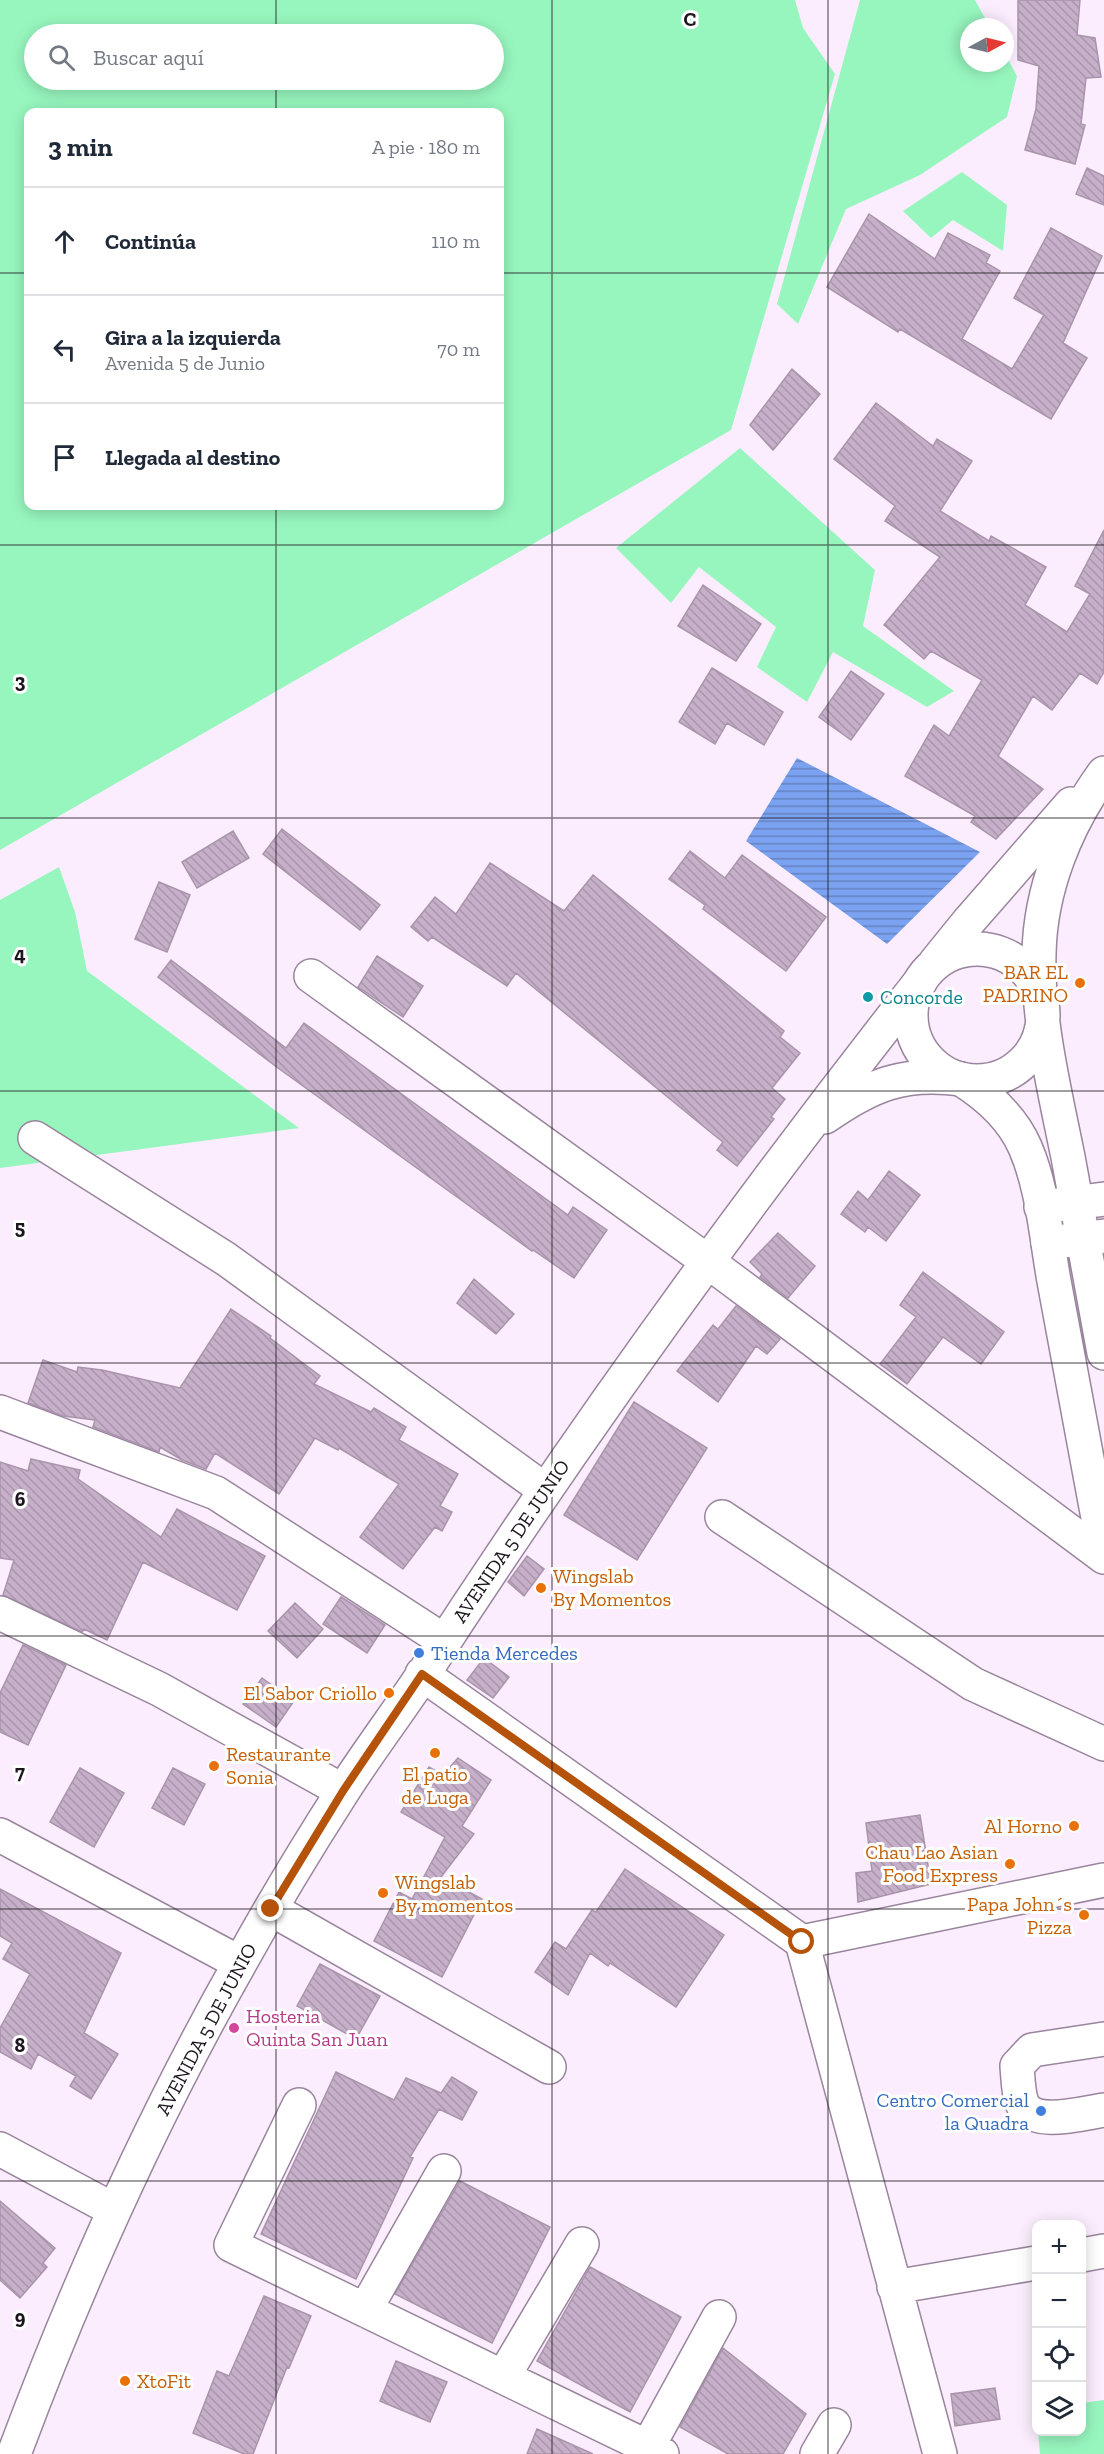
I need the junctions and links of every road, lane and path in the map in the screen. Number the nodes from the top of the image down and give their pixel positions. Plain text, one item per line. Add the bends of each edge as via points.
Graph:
1 (1104, 767) edge
2 (1104, 773) edge
3 (311, 975) dead end
4 (925, 976) junction
5 (1042, 1006) junction
6 (961, 1079) junction
7 (803, 1131) junction
8 (35, 1137) dead end
9 (1090, 1201) edge
10 (1041, 1207) junction
11 (1093, 1237) edge
12 (1048, 1243) junction
13 (707, 1261) junction
14 (1104, 1353) edge
15 (0, 1412) edge
16 (545, 1490) junction
17 (722, 1517) dead end
18 (1104, 1550) edge
19 (1104, 1557) edge
20 (0, 1613) edge
21 (443, 1640) junction
22 (422, 1674) junction
23 (1104, 1744) edge
24 (343, 1791) junction
25 (0, 1835) edge
26 (1104, 1880) edge
27 (271, 1909) junction
28 (802, 1942) junction
29 (240, 1962) junction
30 (1104, 2038) edge
31 (549, 2067) dead end
32 (299, 2105) dead end
33 (1104, 2110) edge
34 (0, 2149) edge
35 (444, 2171) dead end
36 (114, 2210) junction
37 (582, 2244) dead end
38 (1104, 2251) edge
39 (1086, 2254) edge
40 (1032, 2264) edge
41 (894, 2288) junction
42 (365, 2310) junction
43 (719, 2317) dead end
44 (503, 2377) junction
45 (834, 2425) dead end
46 (651, 2452) edge
47 (14, 2454) edge
48 (817, 2454) edge
49 (940, 2454) edge

1 - 4 street, AVENIDA 5 DE JUNIO via 992,893
2 - 5 street via 1075,818 1048,893 1038,954
3 - 13 street
4 - 5 street via 956,953 986,950 1015,961 1026,972 1035,984
4 - 6 street via 914,996 916,1041 934,1065
4 - 7 street, AVENIDA 5 DE JUNIO
5 - 6 street via 1037,1044 1018,1067 991,1080
5 - 9 street via 1053,1084
6 - 7 street via 934,1076 895,1080 860,1094
6 - 10 street via 998,1107 1016,1129 1026,1148
7 - 13 street, AVENIDA 5 DE JUNIO
8 - 16 street via 226,1259
9 - 10 street
9 - 11 street
10 - 12 street
11 - 12 street
11 - 14 street
12 - 18 street
13 - 16 street, AVENIDA 5 DE JUNIO
13 - 19 street
15 - 21 street via 216,1493
16 - 21 street, AVENIDA 5 DE JUNIO
17 - 23 street via 974,1684
20 - 24 street via 159,1689
21 - 22 street, AVENIDA 5 DE JUNIO
22 - 24 street, AVENIDA 5 DE JUNIO
22 - 28 street
24 - 27 street, AVENIDA 5 DE JUNIO
25 - 29 street
26 - 28 street
27 - 29 street, AVENIDA 5 DE JUNIO
27 - 31 street
28 - 41 street
29 - 36 street, AVENIDA 5 DE JUNIO
30 - 33 street via 1032,2049 1017,2066 1021,2101 1031,2114 1041,2118
32 - 42 street via 231,2245
34 - 36 street
35 - 42 street
36 - 47 street, AVENIDA 5 DE JUNIO
37 - 44 street
38 - 39 street
40 - 41 street
41 - 49 street
42 - 44 street
43 - 46 street
44 - 46 street
45 - 48 street

